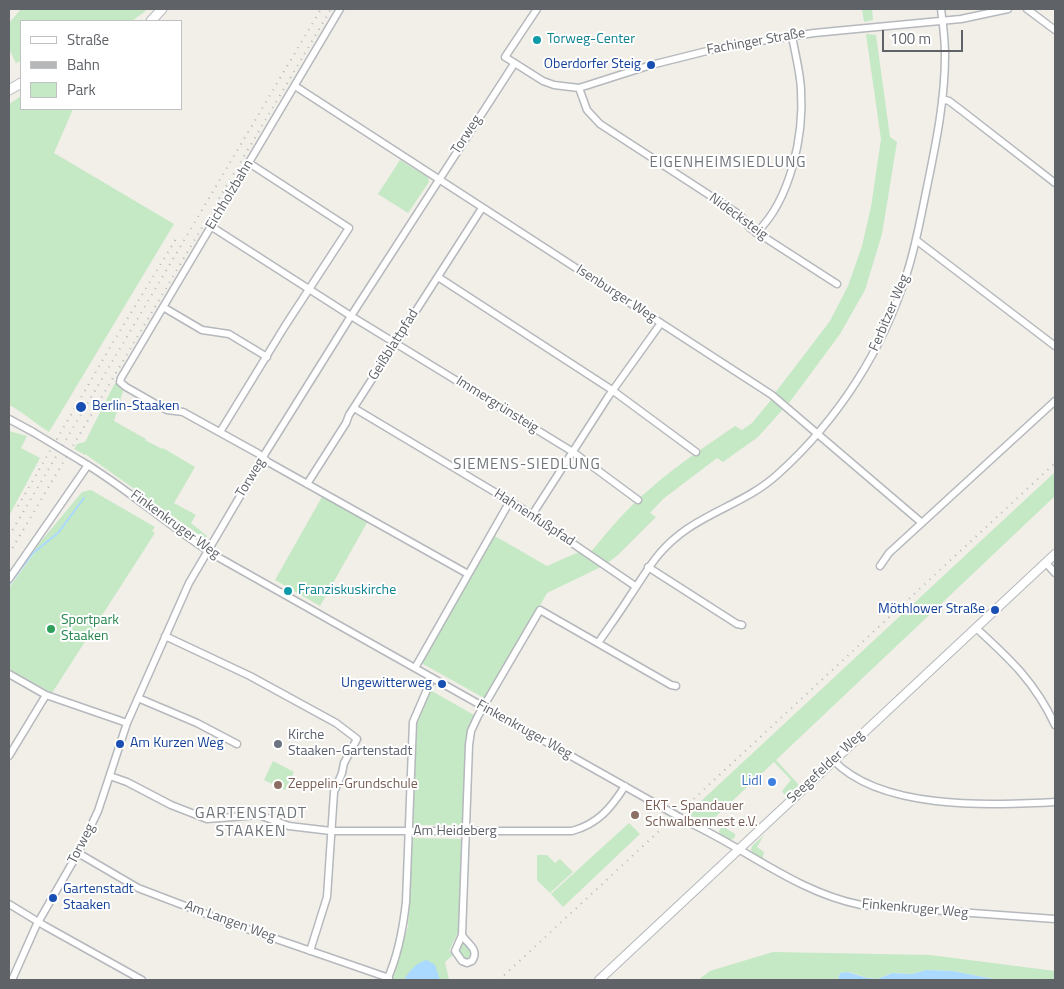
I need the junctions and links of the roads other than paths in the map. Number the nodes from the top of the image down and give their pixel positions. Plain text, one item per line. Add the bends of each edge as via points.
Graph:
1 (162, 9) edge
2 (340, 9) edge
3 (536, 9) edge
4 (941, 9) edge
5 (1008, 9) edge
6 (1027, 9) edge
7 (152, 20) edge
8 (942, 21) junction
9 (1055, 30) edge
10 (792, 36) junction
11 (514, 64) junction
12 (20, 83) edge
13 (295, 86) junction
14 (579, 88) junction
15 (9, 90) edge
16 (942, 99) junction
17 (249, 163) junction
18 (438, 179) junction
19 (1055, 183) edge
20 (482, 208) junction
21 (212, 227) junction
22 (756, 233) junction
23 (916, 240) junction
24 (438, 277) junction
25 (838, 284) dead end
26 (308, 289) junction
27 (163, 307) junction
28 (351, 316) junction
29 (661, 323) junction
30 (395, 343) junction
31 (1055, 346) edge
32 (267, 357) junction
33 (612, 390) junction
34 (1055, 401) edge
35 (354, 408) junction
36 (9, 419) edge
37 (220, 432) junction
38 (817, 433) junction
39 (573, 452) junction
40 (696, 452) dead end
41 (263, 458) junction
42 (88, 465) junction
43 (308, 484) junction
44 (638, 500) dead end
45 (510, 501) junction
46 (532, 515) junction
47 (922, 523) junction
48 (207, 550) junction
49 (1055, 554) edge
50 (1046, 563) junction
51 (880, 566) dead end
52 (648, 567) junction
53 (1055, 573) edge
54 (468, 574) junction
55 (9, 579) edge
56 (635, 586) junction
57 (742, 624) dead end
58 (976, 628) junction
59 (165, 636) junction
60 (598, 643) junction
61 (415, 668) junction
62 (9, 674) edge
63 (432, 678) junction
64 (676, 686) dead end
65 (46, 695) junction
66 (138, 698) junction
67 (484, 707) junction
68 (127, 723) junction
69 (1055, 725) edge
70 (237, 744) dead end
71 (9, 756) edge
72 (833, 760) junction
73 (110, 776) junction
74 (625, 786) junction
75 (1055, 802) edge
76 (331, 831) junction
77 (409, 832) junction
78 (466, 832) junction
79 (738, 849) junction
80 (78, 854) junction
81 (9, 904) edge
82 (1055, 919) edge
83 (39, 922) junction
84 (462, 935) dead end
85 (310, 951) junction
86 (388, 979) edge
87 (12, 980) edge
88 (142, 980) edge
89 (599, 980) edge

1 - 7 main road
2 - 13 street, Eichholzbahn
3 - 11 street via 505,57
4 - 8 street, Ferbitzer Weg
5 - 8 street, Fachinger Straße
6 - 9 street
8 - 10 street, Fachinger Straße
8 - 16 street, Ferbitzer Weg via 945,55
10 - 14 street, Fachinger Straße via 710,49
10 - 22 street via 801,89 799,138 777,205 766,224
11 - 14 street, Fachinger Straße via 543,81
11 - 18 street, Torweg
12 - 15 main road
13 - 17 street, Eichholzbahn
13 - 18 street, Isenburger Weg
14 - 22 street, Nidecksteig via 587,110 600,124 740,215
16 - 19 street via 949,101
16 - 23 street, Ferbitzer Weg
17 - 21 street, Eichholzbahn
17 - 26 street via 349,228
18 - 20 street, Isenburger Weg
18 - 28 street, Torweg
20 - 24 street, Geißblattpfad
20 - 29 street, Isenburger Weg
21 - 26 street, Immergrünsteig
21 - 27 street, Eichholzbahn
22 - 25 street, Nidecksteig
23 - 31 street
23 - 38 street, Ferbitzer Weg via 897,301 878,344 857,381
24 - 30 street, Geißblattpfad
24 - 33 street
26 - 28 street, Immergrünsteig
26 - 32 street
27 - 32 street via 202,330 229,334
27 - 37 street, Eichholzbahn via 120,382 161,407 183,412
28 - 30 street, Immergrünsteig
28 - 41 street, Torweg
29 - 33 street
29 - 38 street, Isenburger Weg via 777,399
30 - 35 street, Geißblattpfad
30 - 39 street, Immergrünsteig
32 - 37 street
33 - 39 street
33 - 40 street
34 - 47 street
35 - 43 street, Geißblattpfad
35 - 45 street, Hahnenfußpfad
36 - 42 street, Finkenkruger Weg, bridge
37 - 41 street
38 - 47 street, Isenburger Weg
38 - 52 street, Ferbitzer Weg via 764,487 681,533
39 - 44 street, Immergrünsteig
39 - 46 street
41 - 43 street
41 - 48 street, Torweg
42 - 48 street, Finkenkruger Weg
42 - 55 street
43 - 54 street
45 - 46 street, Hahnenfußpfad
45 - 54 street
46 - 56 street, Hahnenfußpfad
47 - 51 street via 889,553
48 - 59 street, Torweg via 188,583
48 - 61 street, Finkenkruger Weg
49 - 50 street, Seegefelder Weg
50 - 53 street
50 - 58 street, Seegefelder Weg
52 - 56 street, Ferbitzer Weg
52 - 57 street
54 - 61 street
56 - 60 street, Ferbitzer Weg
58 - 69 street via 1018,667 1034,687
58 - 72 street, Seegefelder Weg
59 - 66 street, Torweg
59 - 76 street via 250,676 357,739 336,786
60 - 64 street
60 - 67 street via 540,610
61 - 63 street, Finkenkruger Weg
62 - 65 street
63 - 67 street, Finkenkruger Weg
63 - 77 street via 413,722
65 - 68 street
65 - 71 street
66 - 68 street, Torweg
66 - 70 street
67 - 74 street, Finkenkruger Weg
67 - 78 street via 470,738
68 - 73 street, Torweg
72 - 75 street via 863,782 906,796 972,803
72 - 79 street, Seegefelder Weg
73 - 76 street, Am Heideberg via 207,819 259,815 289,826
73 - 80 street, Torweg
74 - 78 street, Am Heideberg via 608,811 584,828 563,832
74 - 79 street, Finkenkruger Weg
76 - 77 street, Am Heideberg
76 - 85 street via 327,897
77 - 78 street, Am Heideberg
77 - 86 street via 404,922
78 - 84 street
79 - 82 street, Finkenkruger Weg via 802,885 860,904
79 - 89 street, Seegefelder Weg
80 - 83 street, Torweg
80 - 85 street, Am Langen Weg via 138,888
81 - 83 street
83 - 87 street, Torweg
83 - 88 street
85 - 86 street, Am Langen Weg

